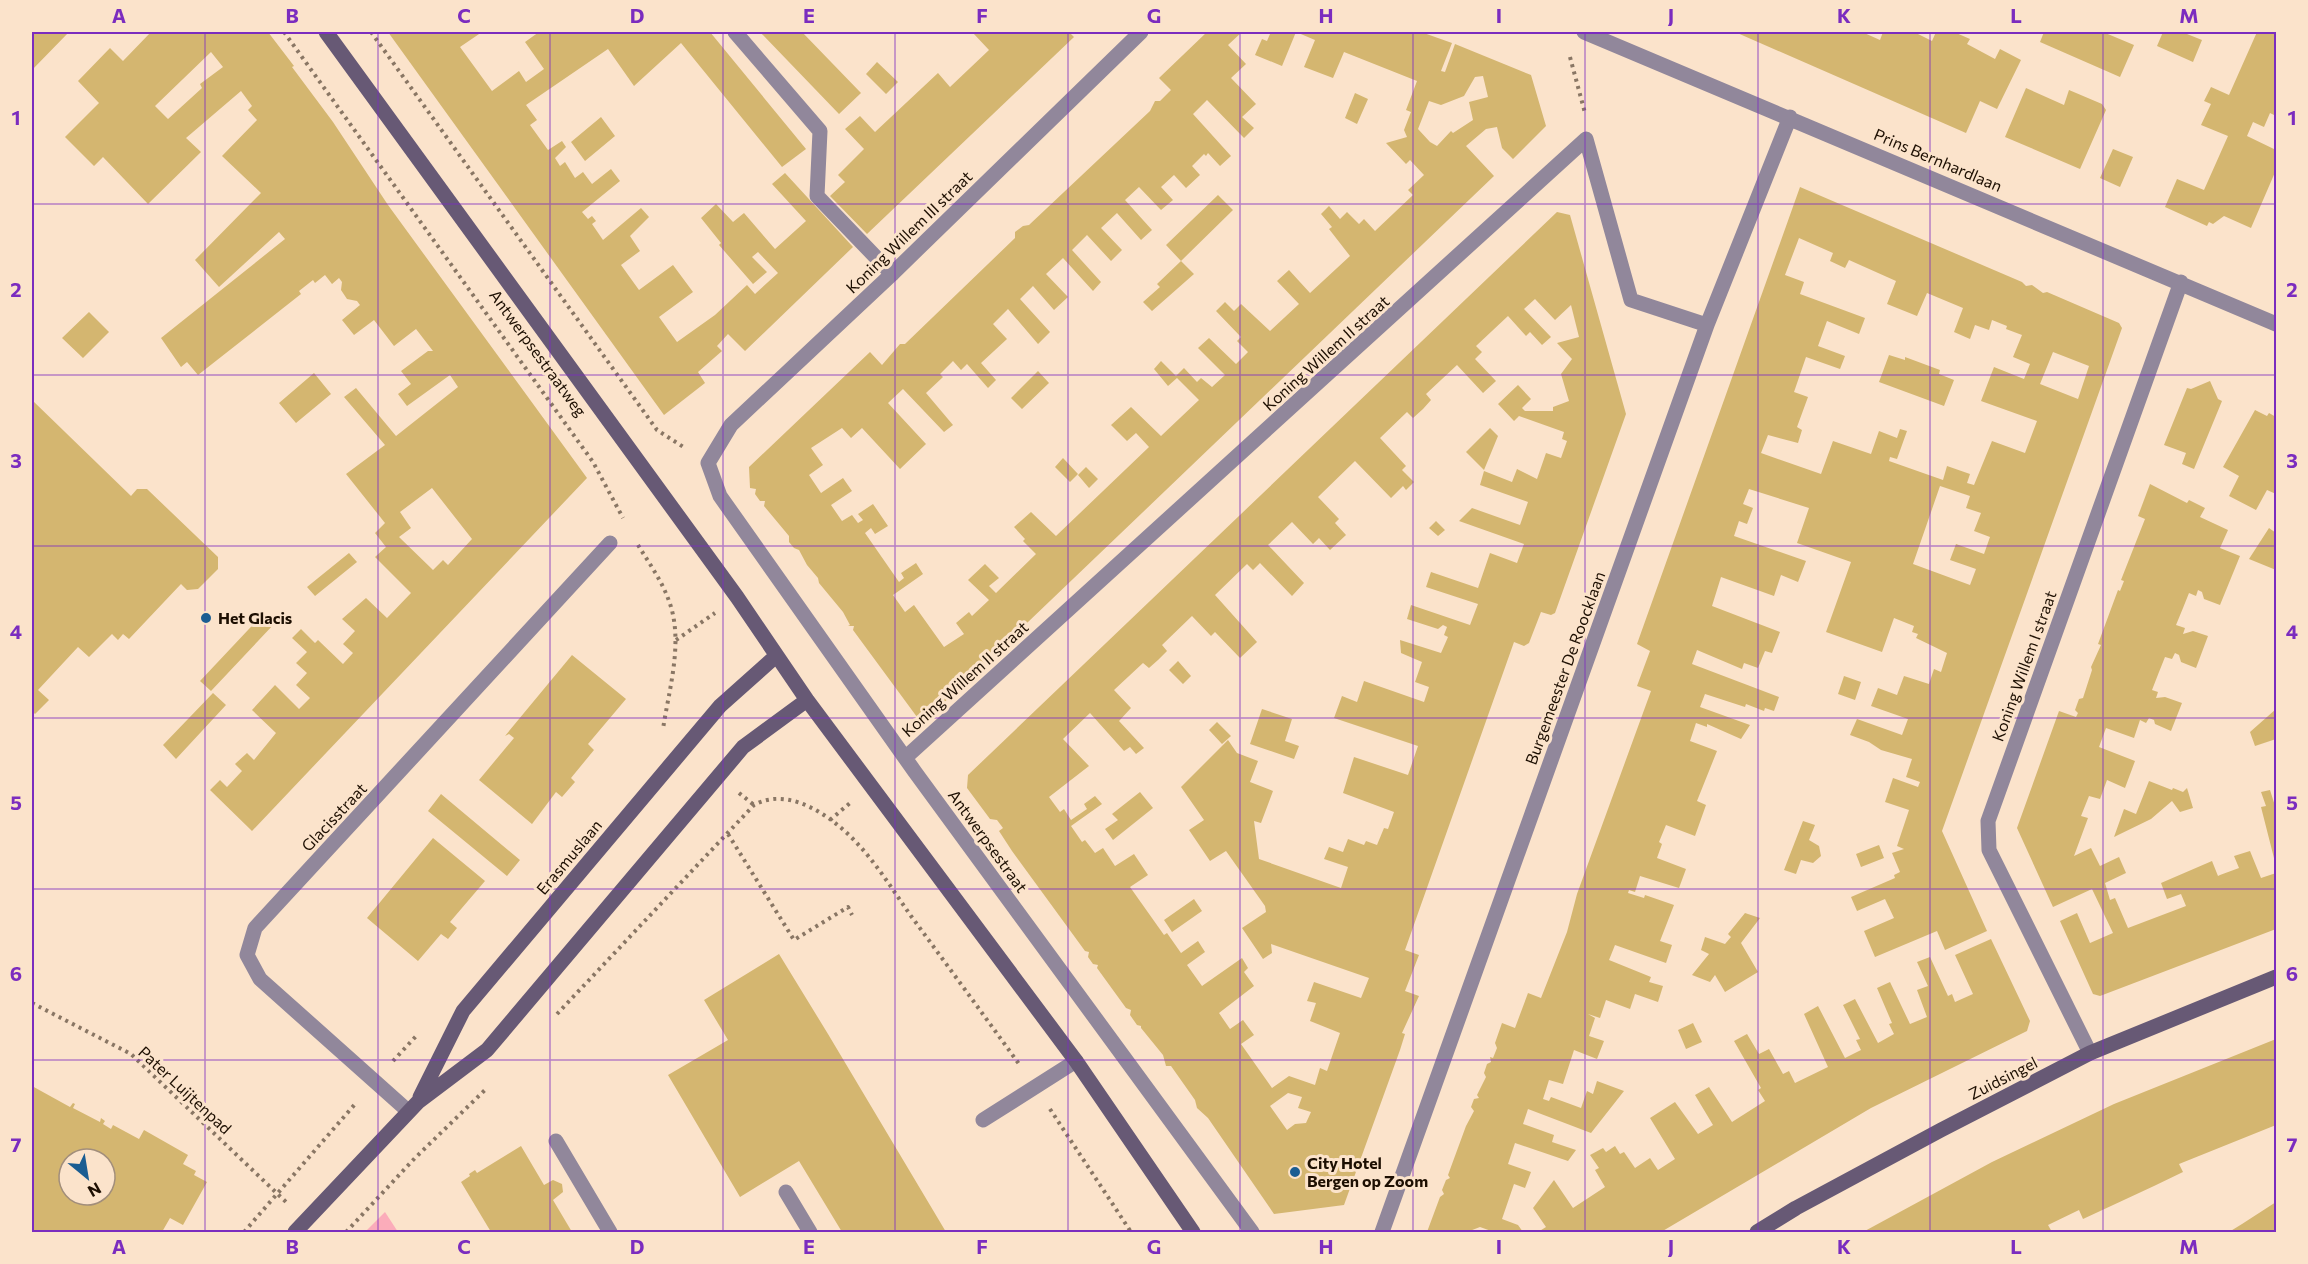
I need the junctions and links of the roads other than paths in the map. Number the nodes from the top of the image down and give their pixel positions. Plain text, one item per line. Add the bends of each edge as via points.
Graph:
1 (326, 32) edge
2 (735, 32) edge
3 (1141, 32) edge
4 (1584, 32) edge
5 (1790, 117) junction
6 (892, 274) junction
7 (2181, 282) junction
8 (2275, 320) edge
9 (1707, 325) junction
10 (708, 463) joint
11 (610, 543) dead end
12 (776, 656) junction
13 (807, 700) junction
14 (905, 758) junction
15 (2277, 977) edge
16 (2090, 1053) junction
17 (1076, 1062) junction
18 (413, 1106) junction
19 (983, 1120) dead end
20 (556, 1141) dead end
21 (786, 1192) dead end
22 (295, 1233) edge
23 (610, 1233) edge
24 (810, 1233) edge
25 (1193, 1233) edge
26 (1252, 1233) edge
27 (1382, 1233) edge
28 (1756, 1233) edge

1 - 12 main road, Antwerpsestraatweg
2 - 6 street via 820,131 817,196
3 - 6 street, Koning Willem III straat
4 - 5 street, Prins Bernhardlaan
5 - 7 street, Prins Bernhardlaan
5 - 9 street, Burgemeester De Roocklaan
6 - 10 street, Koning Willem III straat via 731,425
7 - 8 street, Prins Bernhardlaan
7 - 16 street, Koning Willem I straat via 1988,821 1989,850
9 - 14 street, Koning Willem II straat via 1631,300 1586,139
9 - 27 street, Burgemeester De Roocklaan
10 - 14 street, Antwerpsestraat via 720,496
11 - 18 street, Glacisstraat via 255,928 248,955 260,980
12 - 13 main road
12 - 18 main road, Erasmuslaan via 720,706 463,1011
13 - 17 main road
13 - 18 main road, Erasmuslaan via 743,747 487,1050
14 - 26 street, Antwerpsestraat
15 - 16 main road, Zuidsingel
16 - 28 main road, Zuidsingel via 1930,1135
17 - 19 street
17 - 25 main road
18 - 22 main road, Erasmuslaan
20 - 23 street
21 - 24 street

